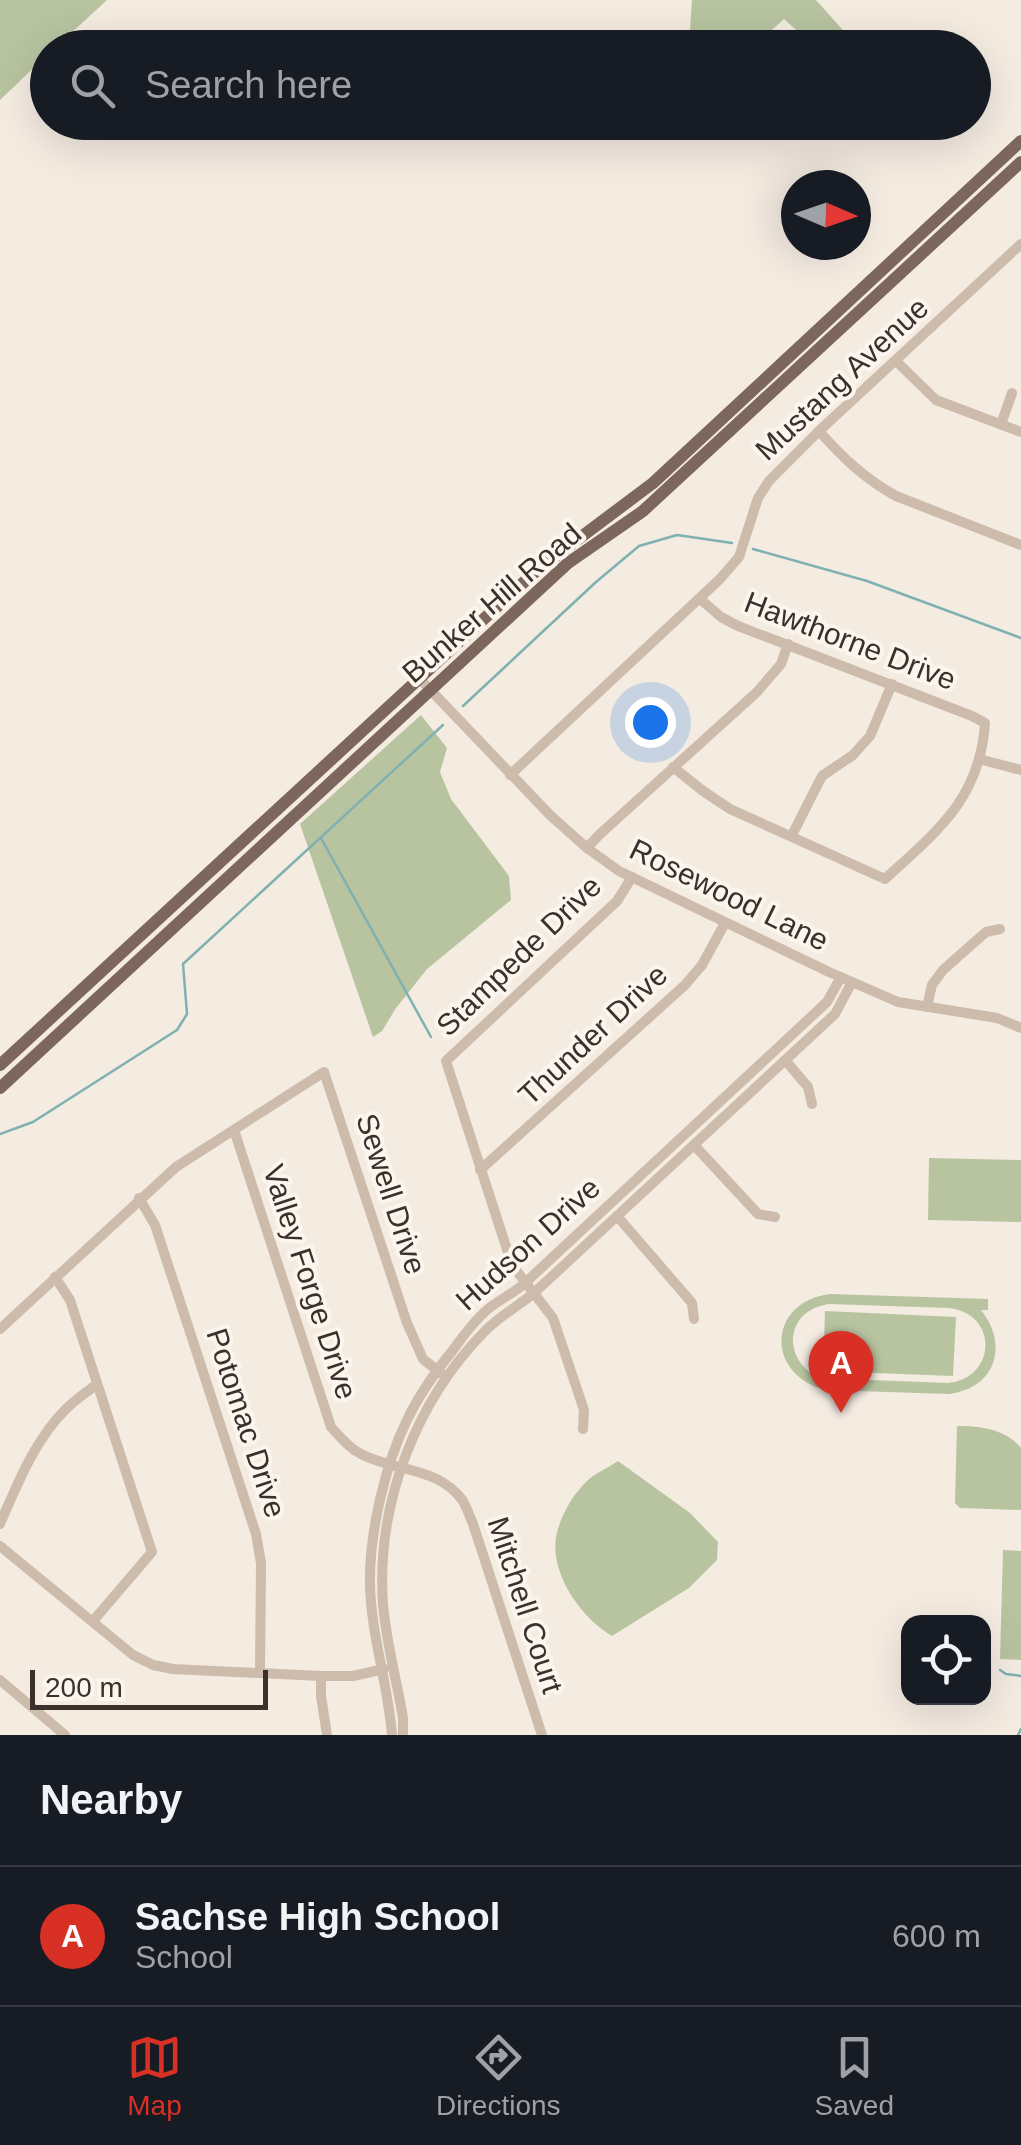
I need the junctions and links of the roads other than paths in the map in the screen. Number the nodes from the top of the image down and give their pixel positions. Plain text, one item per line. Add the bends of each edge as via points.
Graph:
1 (1021, 141) edge
2 (1021, 162) edge
3 (1021, 244) edge
4 (896, 361) junction
5 (1012, 393) dead end
6 (1001, 424) junction
7 (819, 431) junction
8 (1021, 432) edge
9 (1021, 545) edge
10 (700, 600) junction
11 (788, 644) junction
12 (420, 679) junction
13 (892, 684) junction
14 (429, 691) junction
15 (980, 759) junction
16 (674, 767) junction
17 (1021, 770) edge
18 (510, 776) junction
19 (792, 835) junction
20 (587, 848) junction
21 (632, 878) junction
22 (725, 924) junction
23 (1000, 929) dead end
24 (846, 979) junction
25 (928, 1007) junction
26 (1021, 1028) edge
27 (786, 1060) junction
28 (0, 1065) edge
29 (0, 1088) edge
30 (812, 1104) dead end
31 (234, 1130) junction
32 (694, 1145) junction
33 (480, 1170) junction
34 (139, 1198) junction
35 (617, 1216) junction
36 (775, 1216) dead end
37 (55, 1277) junction
38 (526, 1283) junction
39 (534, 1293) junction
40 (694, 1319) dead end
41 (0, 1329) edge
42 (442, 1374) junction
43 (97, 1384) junction
44 (583, 1429) dead end
45 (396, 1465) junction
46 (0, 1524) edge
47 (0, 1546) edge
48 (93, 1622) junction
49 (394, 1666) junction
50 (382, 1670) junction
51 (260, 1672) junction
52 (321, 1676) junction
53 (0, 1680) edge
54 (65, 1735) edge
55 (327, 1735) edge
56 (392, 1735) edge
57 (403, 1735) edge
58 (542, 1735) edge

1 - 12 main road, Bunker Hill Road via 632,501 556,554
2 - 14 main road, Bunker Hill Road via 643,511 568,563
3 - 4 street, Mustang Avenue
4 - 6 street via 936,400
4 - 7 street, Mustang Avenue
5 - 6 street
6 - 8 street
7 - 9 street via 878,486
7 - 10 street, Mustang Avenue via 769,481 739,556
10 - 11 street, Hawthorne Drive via 738,626
10 - 18 street, Mustang Avenue
11 - 13 street, Hawthorne Drive
11 - 16 street via 757,692
12 - 14 street, Rosewood Lane
12 - 28 main road, Bunker Hill Road
13 - 15 street, Hawthorne Drive via 985,723
13 - 19 street via 870,736 822,776
14 - 18 street, Rosewood Lane
14 - 29 main road, Bunker Hill Road
15 - 17 street
15 - 19 street via 944,824 885,879
16 - 19 street via 730,809
16 - 20 street
18 - 20 street, Rosewood Lane
20 - 21 street, Rosewood Lane
21 - 22 street, Rosewood Lane
21 - 33 street, Stampede Drive via 617,901 446,1061
22 - 24 street, Rosewood Lane
22 - 33 street, Thunder Drive via 685,985
23 - 25 street via 986,932 943,970
24 - 25 street, Rosewood Lane
24 - 27 street, Hudson Drive via 836,1014
24 - 38 street, Hudson Drive
25 - 26 street, Rosewood Lane
27 - 30 street via 808,1086
27 - 32 street, Hudson Drive
31 - 34 street
31 - 42 street, Sewell Drive via 324,1072 407,1323 423,1359
31 - 45 street, Valley Forge Drive via 331,1427 363,1456
32 - 35 street, Hudson Drive
32 - 36 street via 758,1214
33 - 38 street, Stampede Drive via 512,1265
34 - 37 street
34 - 51 street, Potomac Drive via 155,1226 256,1534
35 - 39 street, Hudson Drive
35 - 40 street via 692,1302
37 - 41 street
37 - 43 street via 70,1300
38 - 39 street, Stampede Drive
38 - 42 street, Hudson Drive via 488,1309
39 - 42 street, Hudson Drive
39 - 44 street, Stampede Drive via 553,1318 584,1410
42 - 45 street, Hudson Drive
43 - 46 street via 65,1409 43,1439
43 - 48 street via 152,1552
45 - 49 street, Hudson Drive via 383,1604
45 - 50 street, Hudson Drive via 380,1504 370,1583
45 - 58 street, Mitchell Court via 433,1476 462,1502
47 - 48 street
48 - 51 street via 153,1665
49 - 50 street
49 - 57 street, Hudson Drive
50 - 52 street
50 - 56 street, Hudson Drive
51 - 52 street
52 - 55 street
53 - 54 street

